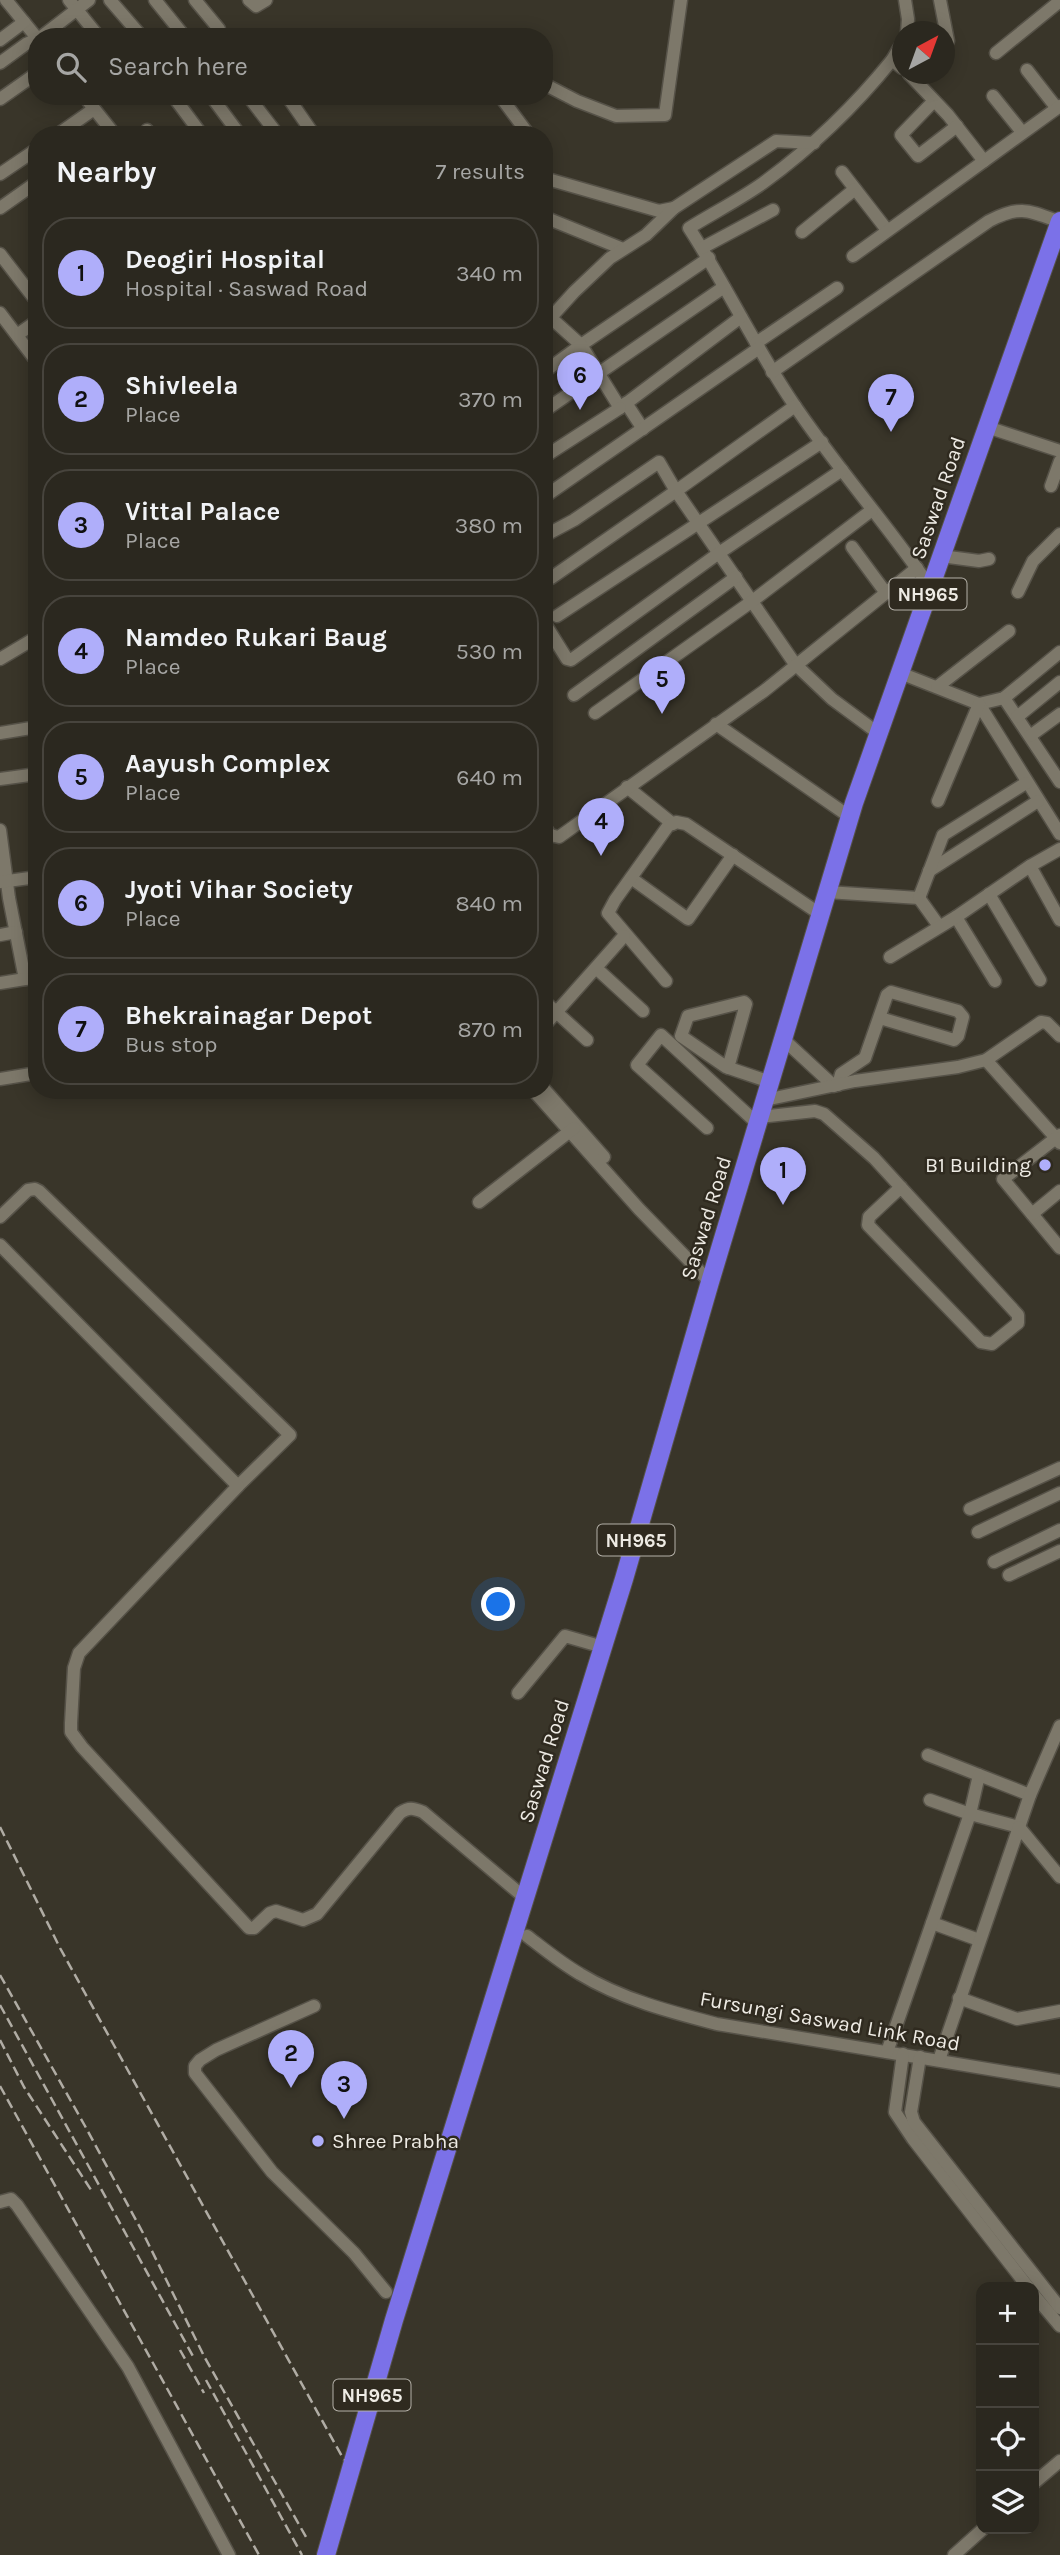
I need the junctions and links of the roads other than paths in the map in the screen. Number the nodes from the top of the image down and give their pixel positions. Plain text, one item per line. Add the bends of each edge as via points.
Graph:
1 (2, 0) edge
2 (89, 0) edge
3 (110, 0) edge
4 (155, 0) edge
5 (195, 0) edge
6 (249, 0) edge
7 (266, 0) edge
8 (681, 0) edge
9 (905, 0) edge
10 (940, 0) edge
11 (1060, 1) edge
12 (73, 5) edge
13 (908, 21) edge
14 (944, 21) edge
15 (24, 22) junction
16 (29, 28) edge
17 (49, 28) edge
18 (92, 28) edge
19 (134, 28) edge
20 (178, 28) edge
21 (218, 28) edge
22 (0, 40) edge
23 (28, 43) edge
24 (996, 53) dead end
25 (891, 60) edge
26 (0, 63) edge
27 (1027, 70) dead end
28 (28, 79) edge
29 (918, 84) edge
30 (553, 89) edge
31 (993, 96) dead end
32 (0, 99) edge
33 (91, 105) edge
34 (180, 105) edge
35 (218, 105) edge
36 (255, 105) edge
37 (293, 105) edge
38 (507, 105) edge
39 (930, 105) dead end
40 (1058, 106) edge
41 (94, 109) junction
42 (70, 126) edge
43 (109, 126) edge
44 (195, 126) edge
45 (233, 126) edge
46 (271, 126) edge
47 (308, 126) edge
48 (522, 126) edge
49 (957, 126) junction
50 (1022, 132) junction
51 (814, 143) junction
52 (28, 155) edge
53 (984, 161) junction
54 (842, 172) dead end
55 (0, 174) edge
56 (553, 181) edge
57 (28, 188) edge
58 (855, 189) junction
59 (0, 208) edge
60 (674, 208) junction
61 (774, 210) dead end
62 (553, 221) edge
63 (1059, 228) edge
64 (887, 230) junction
65 (802, 232) dead end
66 (623, 249) junction
67 (705, 253) junction
68 (0, 254) edge
69 (853, 256) dead end
70 (724, 287) junction
71 (837, 288) dead end
72 (28, 290) edge
73 (0, 313) edge
74 (553, 316) edge
75 (741, 317) junction
76 (553, 320) edge
77 (28, 327) edge
78 (17, 335) junction
79 (581, 345) junction
80 (757, 345) junction
81 (28, 350) edge
82 (553, 365) edge
83 (772, 372) junction
84 (600, 374) junction
85 (553, 405) edge
86 (623, 406) junction
87 (795, 406) junction
88 (987, 427) junction
89 (643, 429) junction
90 (822, 442) junction
91 (553, 451) edge
92 (1060, 451) edge
93 (1060, 461) edge
94 (842, 470) junction
95 (1051, 486) dead end
96 (553, 491) edge
97 (676, 491) junction
98 (872, 510) junction
99 (698, 523) junction
100 (553, 531) edge
101 (1060, 534) edge
102 (852, 547) dead end
103 (719, 554) junction
104 (942, 556) junction
105 (989, 559) dead end
106 (917, 568) junction
107 (553, 577) edge
108 (736, 577) junction
109 (930, 587) junction
110 (1018, 592) dead end
111 (886, 593) junction
112 (751, 602) junction
113 (556, 616) dead end
114 (1009, 631) dead end
115 (553, 637) edge
116 (28, 642) edge
117 (1060, 652) edge
118 (0, 659) edge
119 (795, 664) junction
120 (900, 673) junction
121 (1060, 682) edge
122 (937, 687) junction
123 (574, 695) dead end
124 (1004, 698) junction
125 (979, 704) junction
126 (596, 713) dead end
127 (1060, 714) edge
128 (1017, 717) junction
129 (716, 724) junction
130 (28, 728) edge
131 (0, 733) edge
132 (878, 733) junction
133 (1030, 736) junction
134 (1055, 763) edge
135 (28, 775) edge
136 (0, 779) edge
137 (1060, 782) edge
138 (1027, 783) junction
139 (627, 788) junction
140 (938, 801) dead end
141 (1038, 801) junction
142 (850, 817) junction
143 (673, 824) junction
144 (0, 831) edge
145 (1060, 834) edge
146 (553, 836) edge
147 (1060, 849) edge
148 (733, 855) junction
149 (1030, 866) junction
150 (929, 871) junction
151 (28, 878) edge
152 (631, 878) junction
153 (3, 882) edge
154 (827, 892) junction
155 (989, 894) junction
156 (919, 898) junction
157 (820, 914) junction
158 (956, 917) junction
159 (1060, 919) edge
160 (939, 926) junction
161 (16, 932) junction
162 (0, 935) edge
163 (624, 936) dead end
164 (890, 957) dead end
165 (596, 968) junction
166 (28, 969) edge
167 (28, 978) edge
168 (1040, 980) dead end
169 (666, 981) dead end
170 (995, 981) dead end
171 (0, 983) edge
172 (553, 1009) edge
173 (643, 1011) dead end
174 (557, 1012) junction
175 (553, 1016) edge
176 (880, 1018) junction
177 (1060, 1036) edge
178 (783, 1039) junction
179 (587, 1040) dead end
180 (986, 1059) junction
181 (728, 1068) junction
182 (28, 1074) edge
183 (0, 1079) edge
184 (770, 1082) junction
185 (836, 1085) junction
186 (542, 1099) edge
187 (551, 1099) edge
188 (761, 1114) junction
189 (707, 1128) dead end
190 (573, 1129) junction
191 (1059, 1138) edge
192 (901, 1187) junction
193 (1060, 1191) edge
194 (479, 1202) dead end
195 (1032, 1214) junction
196 (0, 1217) edge
197 (0, 1245) edge
198 (1060, 1248) edge
199 (711, 1279) junction
200 (1060, 1468) edge
201 (239, 1486) junction
202 (1060, 1493) edge
203 (970, 1509) dead end
204 (1060, 1530) edge
205 (978, 1532) dead end
206 (1060, 1551) edge
207 (994, 1562) dead end
208 (1009, 1575) dead end
209 (603, 1647) junction
210 (518, 1693) dead end
211 (1058, 1735) edge
212 (928, 1755) dead end
213 (979, 1774) junction
214 (1030, 1795) junction
215 (930, 1800) dead end
216 (970, 1814) junction
217 (1018, 1828) junction
218 (1060, 1877) edge
219 (525, 1898) junction
220 (932, 1923) junction
221 (527, 1936) dead end
222 (979, 1940) junction
223 (959, 1998) junction
224 (314, 2006) dead end
225 (1060, 2011) edge
226 (887, 2052) junction
227 (903, 2054) junction
228 (920, 2057) junction
229 (939, 2060) junction
230 (1060, 2081) edge
231 (0, 2202) edge
232 (1024, 2282) edge
233 (386, 2292) dead end
234 (1039, 2301) edge
235 (1060, 2308) edge
236 (1060, 2326) edge
237 (1058, 2467) edge
238 (1039, 2480) edge
239 (977, 2534) edge
240 (229, 2555) edge
241 (326, 2555) edge
242 (954, 2555) edge

1 - 15 street
2 - 12 street
3 - 19 street
4 - 20 street
5 - 21 street
6 - 7 street via 256,6
8 - 30 street via 665,115 617,116
9 - 13 street
10 - 14 street
11 - 24 street
12 - 17 street
12 - 18 street
15 - 16 street
15 - 22 street
23 - 26 street
25 - 51 street via 863,96
27 - 40 street
28 - 32 street
29 - 49 street
31 - 50 street
33 - 41 street
34 - 44 street
35 - 45 street
36 - 46 street
37 - 47 street
38 - 48 street
39 - 49 street via 901,135 918,156
40 - 50 street
41 - 42 street
41 - 43 street
49 - 53 street
50 - 53 street
51 - 60 street via 776,141
51 - 67 street via 761,184 689,228
52 - 55 street
53 - 64 street
54 - 58 street
56 - 60 street via 659,211
57 - 59 street
58 - 64 street
58 - 65 street
60 - 66 street
61 - 67 street
62 - 66 street
63 - 83 street via 1023,210 999,216
63 - 88 highway, Saswad Road / NH965
64 - 69 street
66 - 74 street
67 - 70 street
67 - 79 street
68 - 72 street
70 - 75 street
70 - 84 street
71 - 80 street
73 - 78 street
75 - 80 street
75 - 86 street
76 - 79 street
77 - 78 street
78 - 81 street
79 - 82 street
79 - 84 street
80 - 83 street
80 - 89 street
83 - 87 street
84 - 85 street
84 - 86 street
86 - 89 street
86 - 91 street
87 - 90 street
87 - 97 street
88 - 92 street
88 - 104 highway, Saswad Road / NH965
89 - 96 street
90 - 94 street
90 - 99 street
93 - 95 street
94 - 98 street
94 - 103 street
97 - 99 street
97 - 100 street via 659,462
97 - 107 street
98 - 106 street
98 - 112 street
99 - 103 street
99 - 113 street
101 - 110 street via 1033,561
102 - 111 street
103 - 108 street
103 - 115 street via 571,660
104 - 105 street
104 - 109 highway, Saswad Road / NH965
106 - 109 street
106 - 111 street
108 - 112 street
108 - 123 street
109 - 120 highway, Saswad Road / NH965
111 - 119 street
112 - 119 street
112 - 126 street
114 - 122 street
116 - 118 street
117 - 124 street
119 - 129 street
119 - 132 street
120 - 122 street
120 - 132 highway, Saswad Road / NH965
121 - 128 street
122 - 125 street
124 - 125 street
124 - 128 street
125 - 138 street
125 - 140 street
127 - 133 street
128 - 133 street
129 - 139 street
129 - 142 street
130 - 131 street
132 - 142 highway, Saswad Road / NH965
133 - 134 street
134 - 137 street
135 - 136 street
138 - 141 street
138 - 150 street via 947,830
139 - 143 street
139 - 146 street via 559,837
141 - 145 street
141 - 150 street
142 - 154 highway, Saswad Road / NH965
143 - 148 street via 686,824
143 - 152 street via 667,826
144 - 153 street
147 - 149 street
148 - 152 street via 688,919
148 - 157 street
149 - 155 street
149 - 159 street
150 - 156 street
151 - 153 street
152 - 169 street via 608,913
153 - 161 street
154 - 156 street
154 - 157 highway, Saswad Road / NH965
155 - 158 street
155 - 168 street
156 - 160 street
157 - 178 highway, Saswad Road / NH965
158 - 160 street
158 - 170 street
160 - 164 street
161 - 162 street
161 - 166 street
163 - 165 street
165 - 173 street
165 - 174 street
167 - 171 street
172 - 174 street
174 - 175 street
174 - 179 street
176 - 176 street via 887,995 894,991 958,1011 963,1017 954,1040
176 - 185 street via 865,1058 841,1074
177 - 180 street via 1041,1022
178 - 184 highway, Saswad Road / NH965
178 - 185 street
180 - 185 street
180 - 191 street
181 - 181 street via 681,1034 688,1016 744,1002
181 - 184 street
182 - 183 street
184 - 188 highway, Saswad Road / NH965
185 - 188 street
186 - 190 street
187 - 190 street
188 - 189 street via 662,1034 637,1065
188 - 192 street via 824,1114
188 - 199 highway, Saswad Road / NH965
190 - 194 street
190 - 199 street
191 - 195 street via 1003,1179
192 - 192 street via 1018,1315 1018,1323 992,1344 981,1342 868,1225 869,1217
193 - 195 street
195 - 198 street
196 - 201 street via 28,1190 39,1191 290,1436
197 - 201 street
199 - 209 highway, Saswad Road / NH965
200 - 203 street
201 - 219 street via 79,1653 71,1723 75,1738 249,1927 276,1911 303,1920 312,1918 407,1808 423,1812
202 - 205 street
204 - 207 street
206 - 208 street
209 - 210 street via 565,1636
209 - 219 highway, Saswad Road / NH965
211 - 214 street
212 - 213 street
213 - 214 street
213 - 216 street
214 - 217 street
215 - 216 street
216 - 217 street
216 - 220 street
217 - 218 street
217 - 222 street
219 - 241 highway, Saswad Road / NH965
220 - 222 street
220 - 226 street
221 - 226 street, Fursungi Saswad Link Road via 580,1975 662,2008 717,2024
222 - 223 street
223 - 225 street via 1017,2019
223 - 229 street
224 - 233 street via 216,2050 200,2060 195,2073 272,2172 354,2253
226 - 227 street, Fursungi Saswad Link Road
227 - 228 street, Fursungi Saswad Link Road
227 - 232 street via 895,2112
228 - 229 street, Fursungi Saswad Link Road
228 - 235 street via 911,2112 914,2122
229 - 230 street, Fursungi Saswad Link Road
231 - 240 street via 11,2199 17,2205 128,2367
234 - 236 street
237 - 238 street
239 - 242 street

